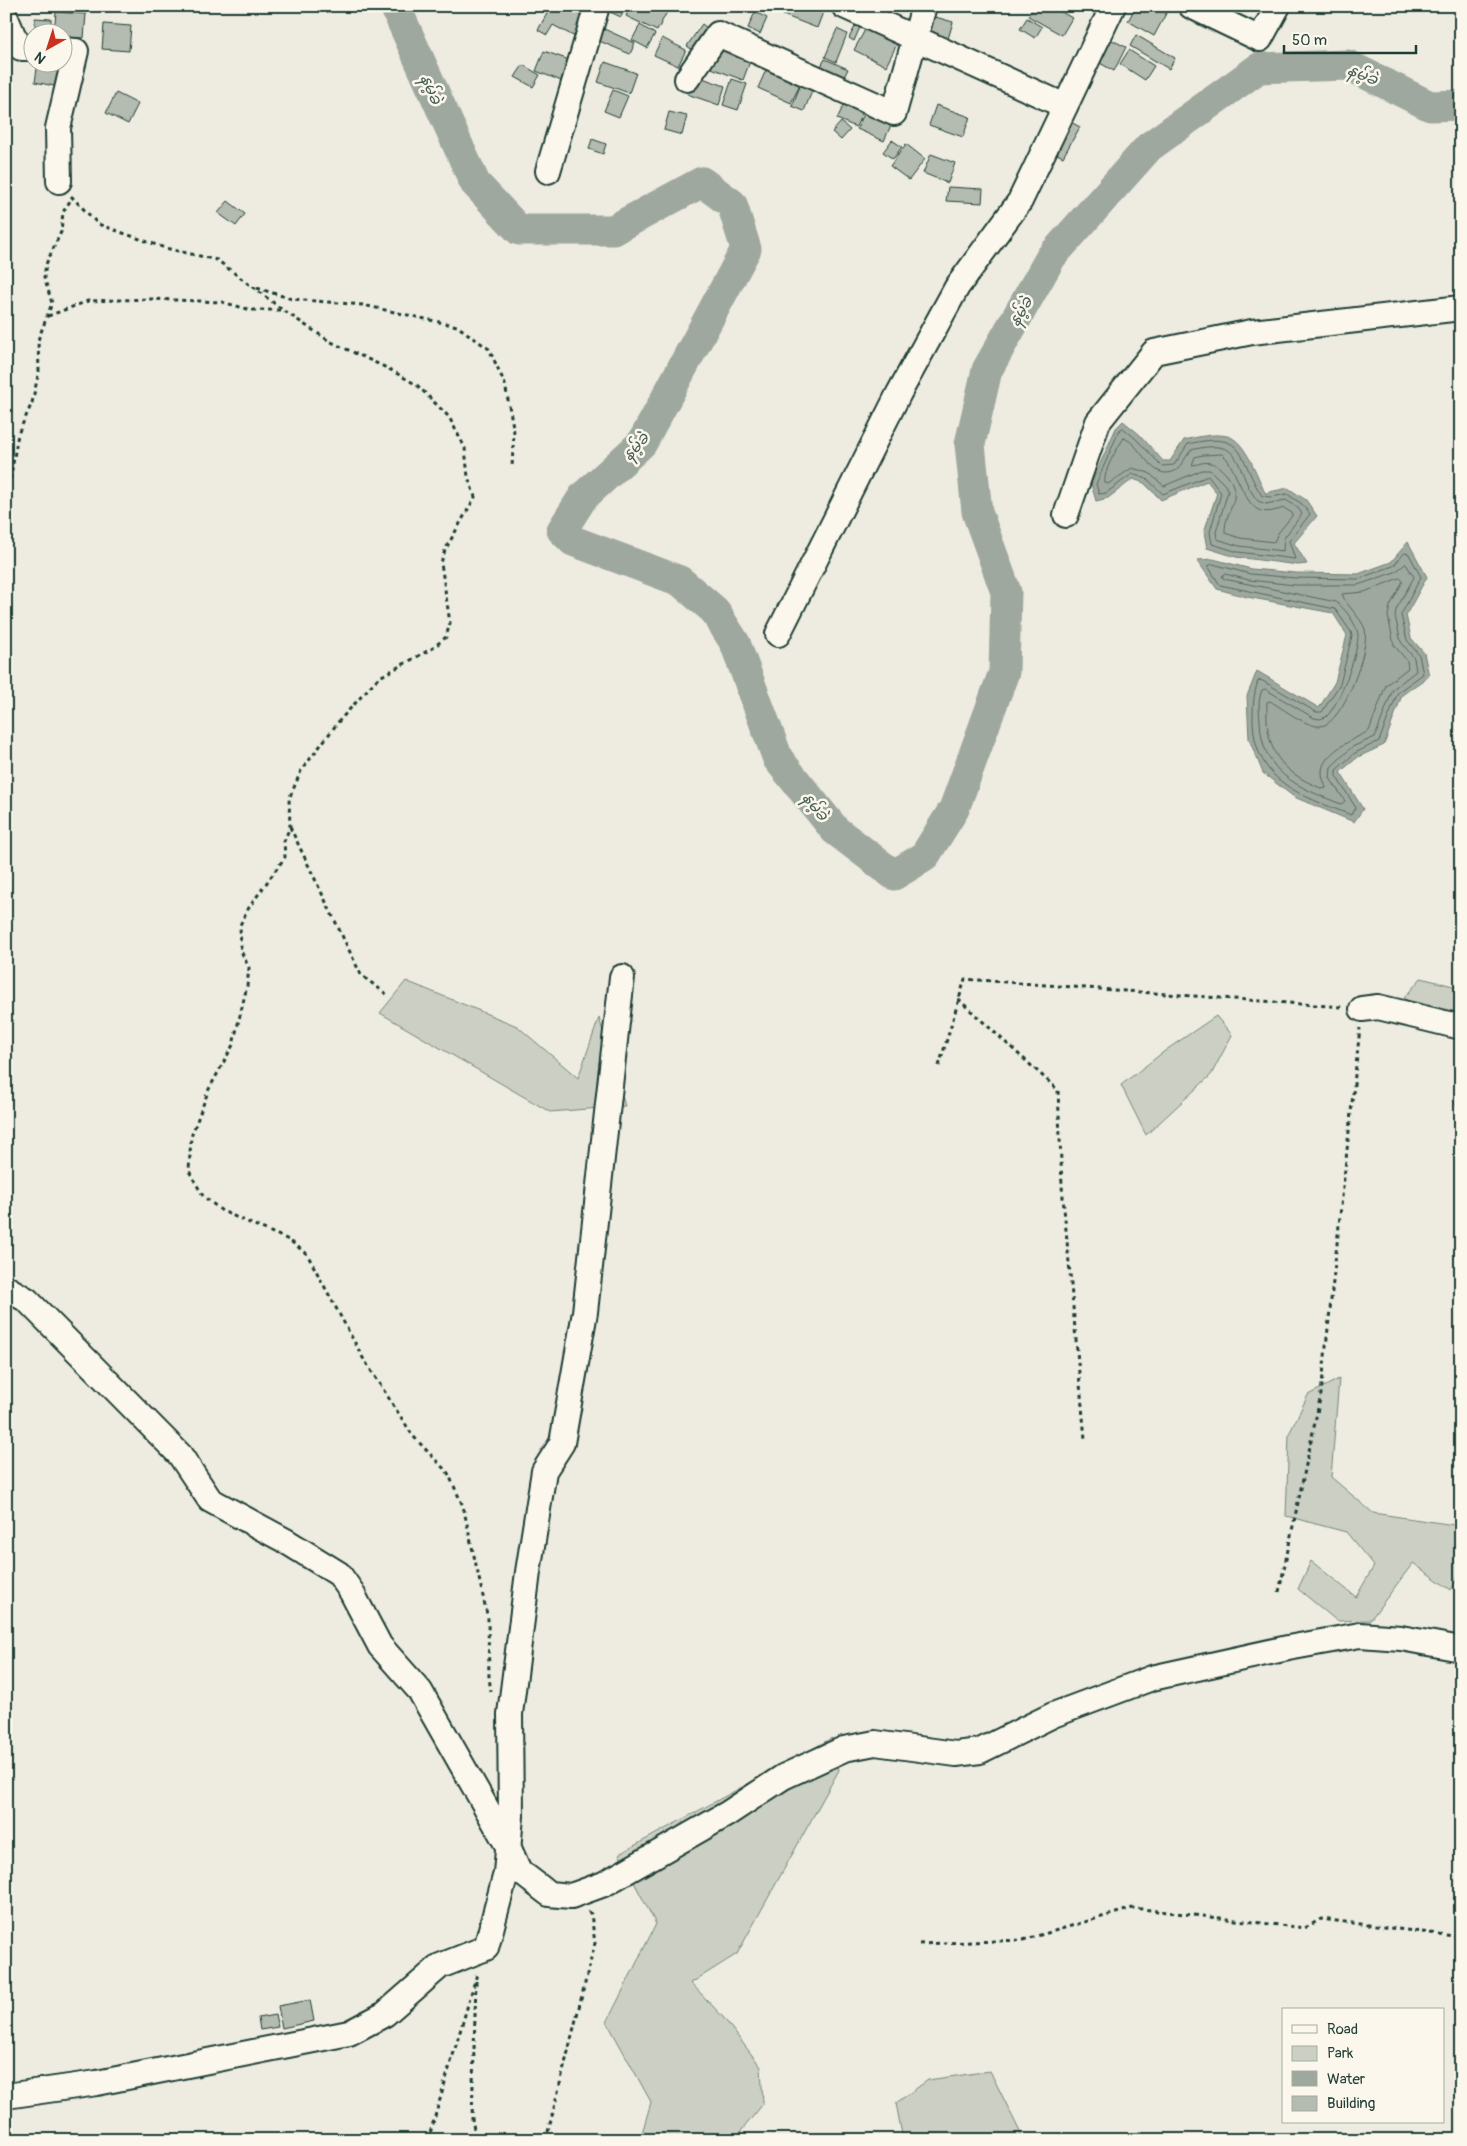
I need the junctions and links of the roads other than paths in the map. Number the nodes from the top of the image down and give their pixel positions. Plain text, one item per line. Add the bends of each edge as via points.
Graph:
1 (597, 6) edge
2 (844, 6) edge
3 (924, 6) edge
4 (1113, 6) edge
5 (1191, 6) edge
6 (1278, 6) edge
7 (6, 18) edge
8 (915, 39) junction
9 (22, 48) edge
10 (72, 51) edge
11 (72, 68) edge
12 (71, 72) edge
13 (687, 80) dead end
14 (1066, 106) junction
15 (548, 171) dead end
16 (66, 189) road end
17 (1461, 308) edge
18 (1066, 515) dead end
19 (778, 634) dead end
20 (622, 977) dead end
21 (1362, 1009) road end
22 (1461, 1027) edge
23 (6, 1288) edge
24 (1461, 1649) edge
25 (508, 1846) junction
26 (6, 2096) edge

1 - 15 street
2 - 8 street
3 - 8 street
4 - 14 street
5 - 6 street via 1260,39
7 - 9 street
8 - 13 street via 894,113 718,34
8 - 14 street
10 - 11 street via 76,51
12 - 16 street via 58,128
14 - 19 street via 1020,201 957,287 899,393
17 - 18 street via 1252,332 1154,352 1098,422
20 - 25 street via 585,1312 562,1443 544,1471 528,1572 510,1714
21 - 22 street via 1378,1007
23 - 25 street via 26,1300 180,1455 210,1500 339,1574 380,1646 420,1691
24 - 25 street via 1401,1638 1360,1635 1152,1678 1053,1715 980,1750 956,1754 875,1743 844,1749 783,1777 727,1814 604,1884 571,1896 549,1894 520,1871
25 - 26 street via 506,1873 486,1948 440,1966 385,2014 349,2033 97,2083

